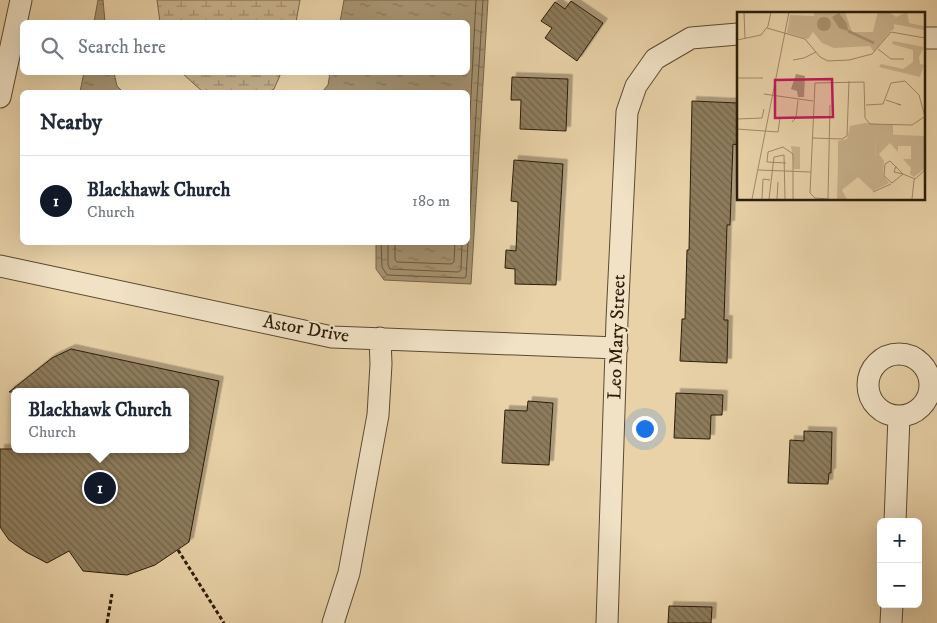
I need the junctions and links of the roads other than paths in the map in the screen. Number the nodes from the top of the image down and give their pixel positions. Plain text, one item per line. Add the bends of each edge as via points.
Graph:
1 (21, 0) edge
2 (737, 34) edge
3 (924, 38) edge
4 (937, 38) edge
5 (0, 97) edge
6 (0, 266) edge
7 (380, 338) junction
8 (617, 348) junction
9 (899, 416) dead end
10 (895, 518) edge
11 (892, 608) edge
12 (333, 623) edge
13 (606, 623) edge
14 (891, 623) edge

1 - 5 street
2 - 8 street, Leo Mary Street via 691,38 655,59 636,86 627,112
3 - 4 street
6 - 7 street, Astor Drive via 332,336
7 - 8 street, Astor Drive
7 - 12 street via 378,415 349,573
8 - 13 street, Leo Mary Street
9 - 10 street
11 - 14 street

